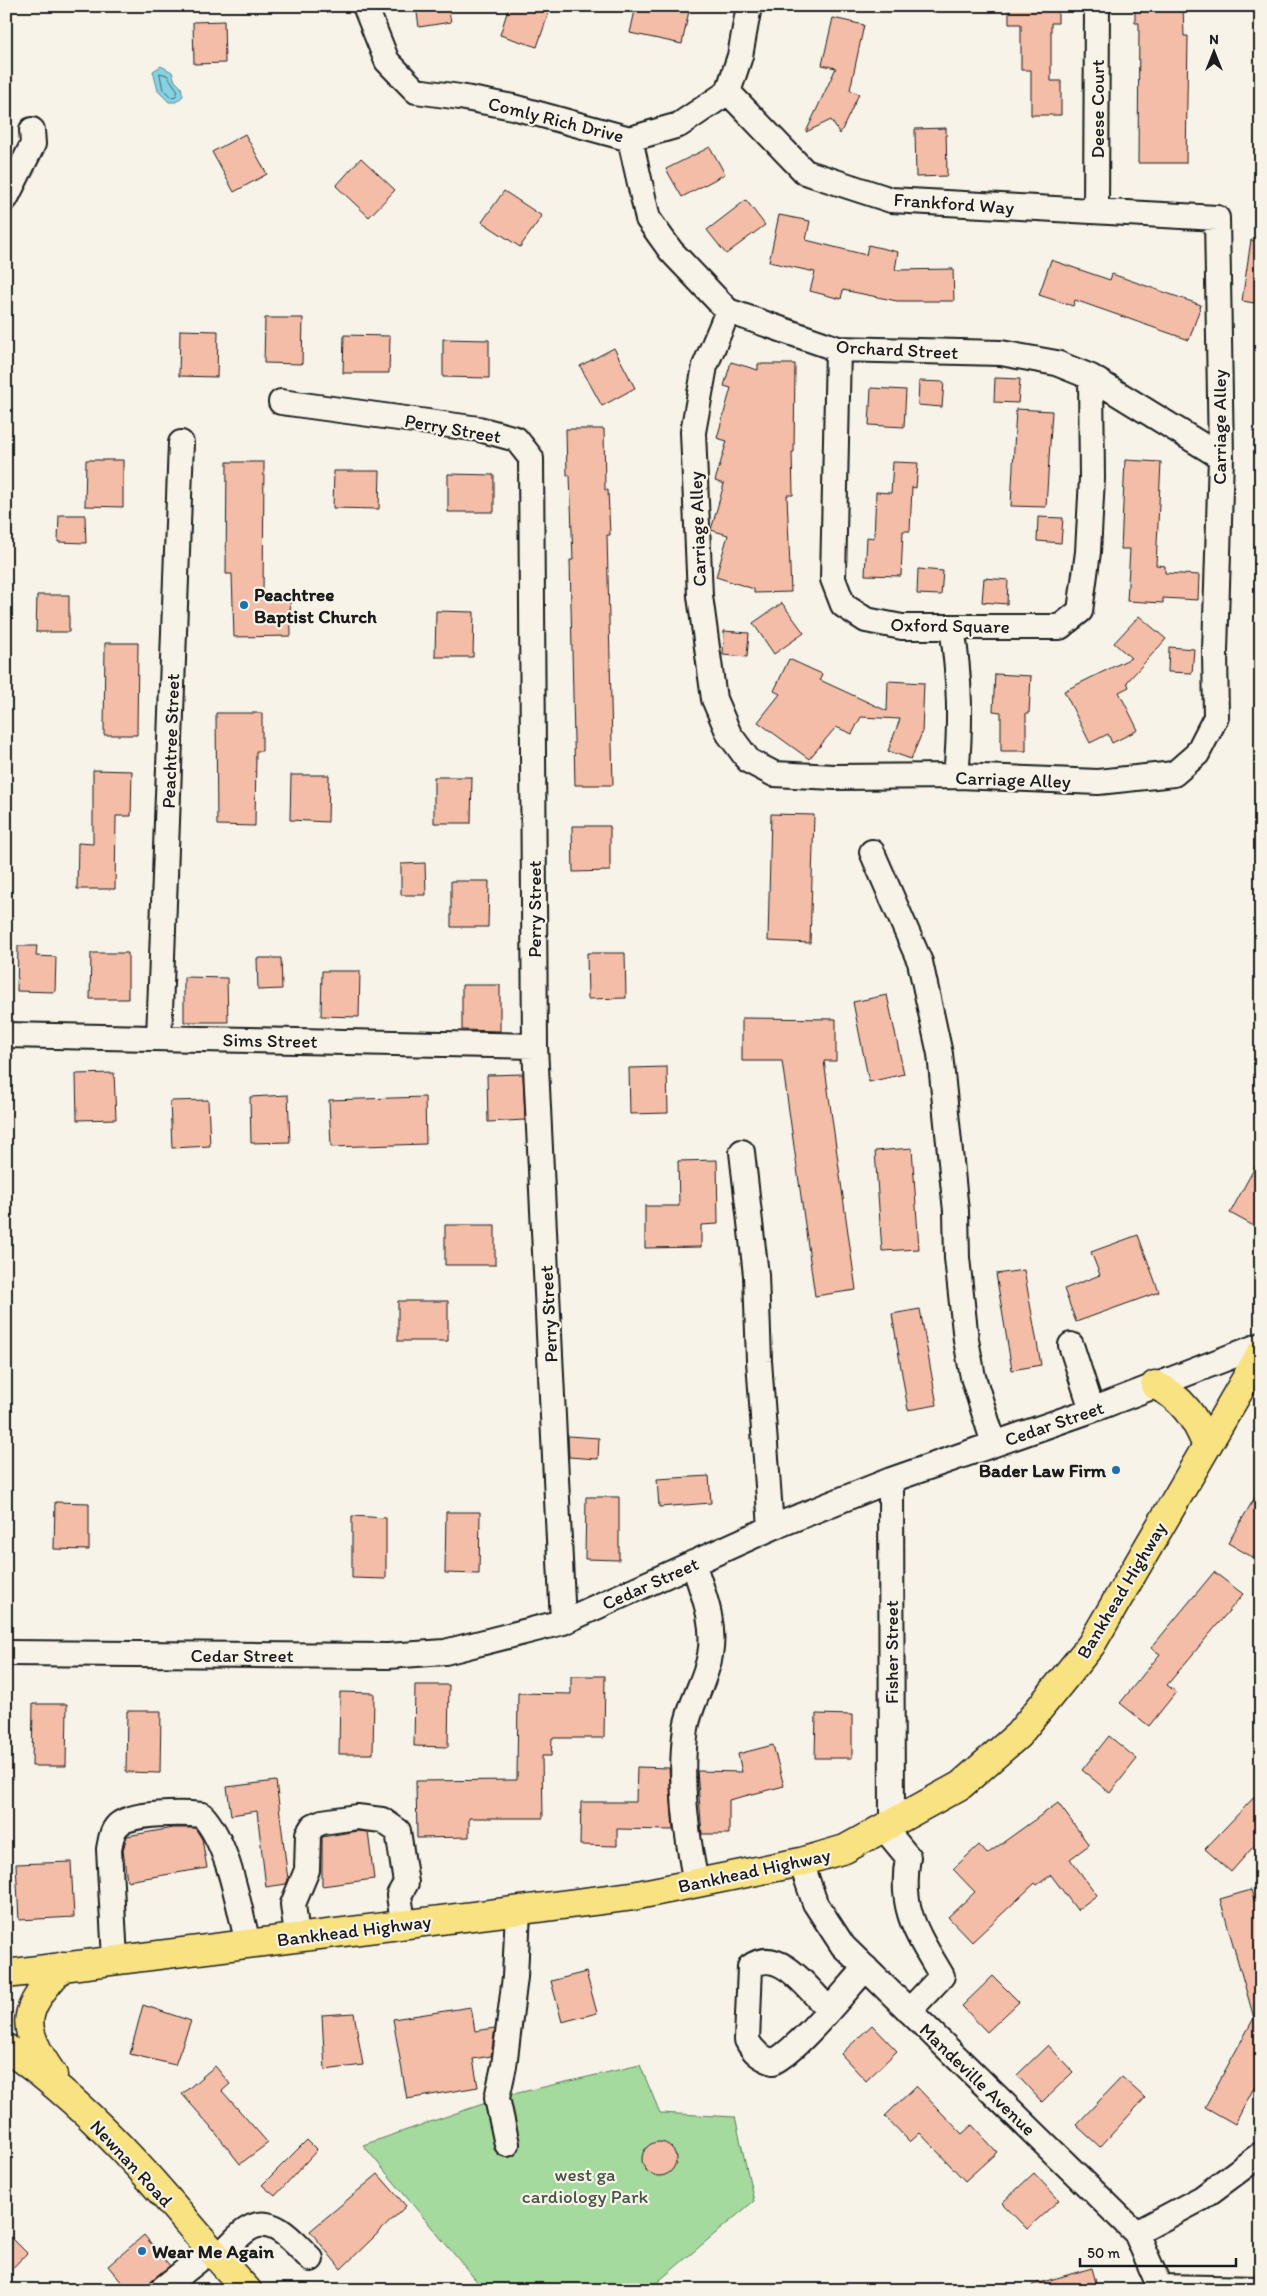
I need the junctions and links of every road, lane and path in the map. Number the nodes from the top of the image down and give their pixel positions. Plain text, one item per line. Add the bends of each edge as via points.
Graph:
1 (365, 6) edge
2 (749, 6) edge
3 (1097, 6) edge
4 (728, 92) junction
5 (32, 130) dead end
6 (630, 139) junction
7 (6, 198) edge
8 (1096, 212) junction
9 (1217, 218) joint
10 (728, 311) junction
11 (838, 350) junction
12 (1091, 377) junction
13 (281, 402) dead end
14 (182, 443) dead end
15 (1221, 457) junction
16 (952, 627) junction
17 (956, 776) junction
18 (872, 852) dead end
19 (6, 1035) edge
20 (159, 1038) junction
21 (535, 1046) junction
22 (742, 1152) dead end
23 (1071, 1344) dead end
24 (1261, 1345) edge
25 (1261, 1353) edge
26 (1155, 1385) junction
27 (1092, 1410) junction
28 (994, 1444) junction
29 (1207, 1446) junction
30 (891, 1480) junction
31 (771, 1528) junction
32 (693, 1563) junction
33 (563, 1622) junction
34 (6, 1653) edge
35 (888, 1826) junction
36 (802, 1862) junction
37 (696, 1883) junction
38 (518, 1910) junction
39 (403, 1923) junction
40 (297, 1937) junction
41 (248, 1943) junction
42 (115, 1959) junction
43 (63, 1966) junction
44 (866, 1968) junction
45 (6, 1974) edge
46 (828, 2009) dead end
47 (909, 2011) junction
48 (6, 2048) edge
49 (75, 2104) junction
50 (507, 2144) dead end
51 (1261, 2154) edge
52 (1136, 2233) junction
53 (213, 2255) junction
54 (311, 2259) dead end
55 (1161, 2288) edge
56 (1261, 2289) edge
57 (162, 2290) edge
58 (247, 2290) edge

1 - 6 street, Comly Rich Drive via 387,61 416,91 513,107
2 - 4 street via 740,56
3 - 8 street, Deese Court
4 - 6 street, Comly Rich Drive via 679,126
4 - 8 street, Frankford Way via 805,172 891,200
5 - 7 street via 30,150
6 - 10 street, Orchard Street via 648,220 671,251
8 - 9 street, Frankford Way
9 - 15 street, Carriage Alley
10 - 11 street, Orchard Street
10 - 17 street, Carriage Alley via 705,366 694,432 700,596 714,699 729,734 749,761 774,774
11 - 12 street, Orchard Street via 1002,353 1056,363
11 - 16 street, Oxford Square via 833,579 843,605 866,620 902,627
12 - 15 street, Orchard Street
12 - 16 street, Oxford Square via 1092,478 1088,552 1080,611 1060,627
13 - 21 street, Perry Street via 479,429 516,439 531,458
14 - 20 street, Peachtree Street
15 - 17 street, Carriage Alley via 1216,718 1197,754 1174,774 1098,782
16 - 17 street via 960,685 961,728
18 - 28 street via 920,962 940,1054 966,1340 973,1377
19 - 20 street, Sims Street
20 - 21 street, Sims Street
21 - 33 street, Perry Street
22 - 31 street via 756,1275
23 - 27 street
24 - 26 street, Cedar Street
25 - 29 main road, Bankhead Highway
26 - 27 street, Cedar Street
26 - 29 main road via 1179,1400 1200,1429
27 - 28 street, Cedar Street
28 - 30 street, Cedar Street
29 - 35 main road, Bankhead Highway via 1091,1645 1018,1735 960,1785
30 - 31 street, Cedar Street
30 - 35 street, Fisher Street
31 - 32 street, Cedar Street
32 - 33 street, Cedar Street
32 - 37 street via 712,1619 710,1656 686,1727 684,1802
33 - 34 street, Cedar Street via 445,1652 398,1655
35 - 36 main road, Bankhead Highway via 845,1850
35 - 47 street via 908,1857 904,1881 912,1922 942,1976
36 - 37 main road, Bankhead Highway
36 - 44 street, Mandeville Avenue via 815,1902 843,1946
37 - 38 main road, Bankhead Highway via 632,1896
38 - 39 main road, Bankhead Highway
38 - 50 street via 515,1977 497,2098
39 - 40 main road, Bankhead Highway
39 - 40 street via 399,1895 406,1884 398,1831 382,1820 348,1818 313,1826 308,1834 307,1870 294,1904
40 - 41 main road, Bankhead Highway
41 - 42 main road, Bankhead Highway
41 - 42 street via 212,1826 202,1815 182,1813 137,1818 120,1823 112,1832
42 - 43 main road, Bankhead Highway
43 - 45 main road, Bankhead Highway
43 - 49 main road via 40,1992 30,2012 28,2032 38,2052
44 - 46 street
44 - 47 street, Mandeville Avenue
47 - 52 street, Mandeville Avenue
48 - 49 main road, Newnan Road
49 - 53 main road, Newnan Road via 140,2167
51 - 52 street via 1202,2198
52 - 55 street, Mandeville Avenue
53 - 54 street via 251,2228 261,2225 274,2227
53 - 57 street
53 - 58 main road, Newnan Road
55 - 56 street

